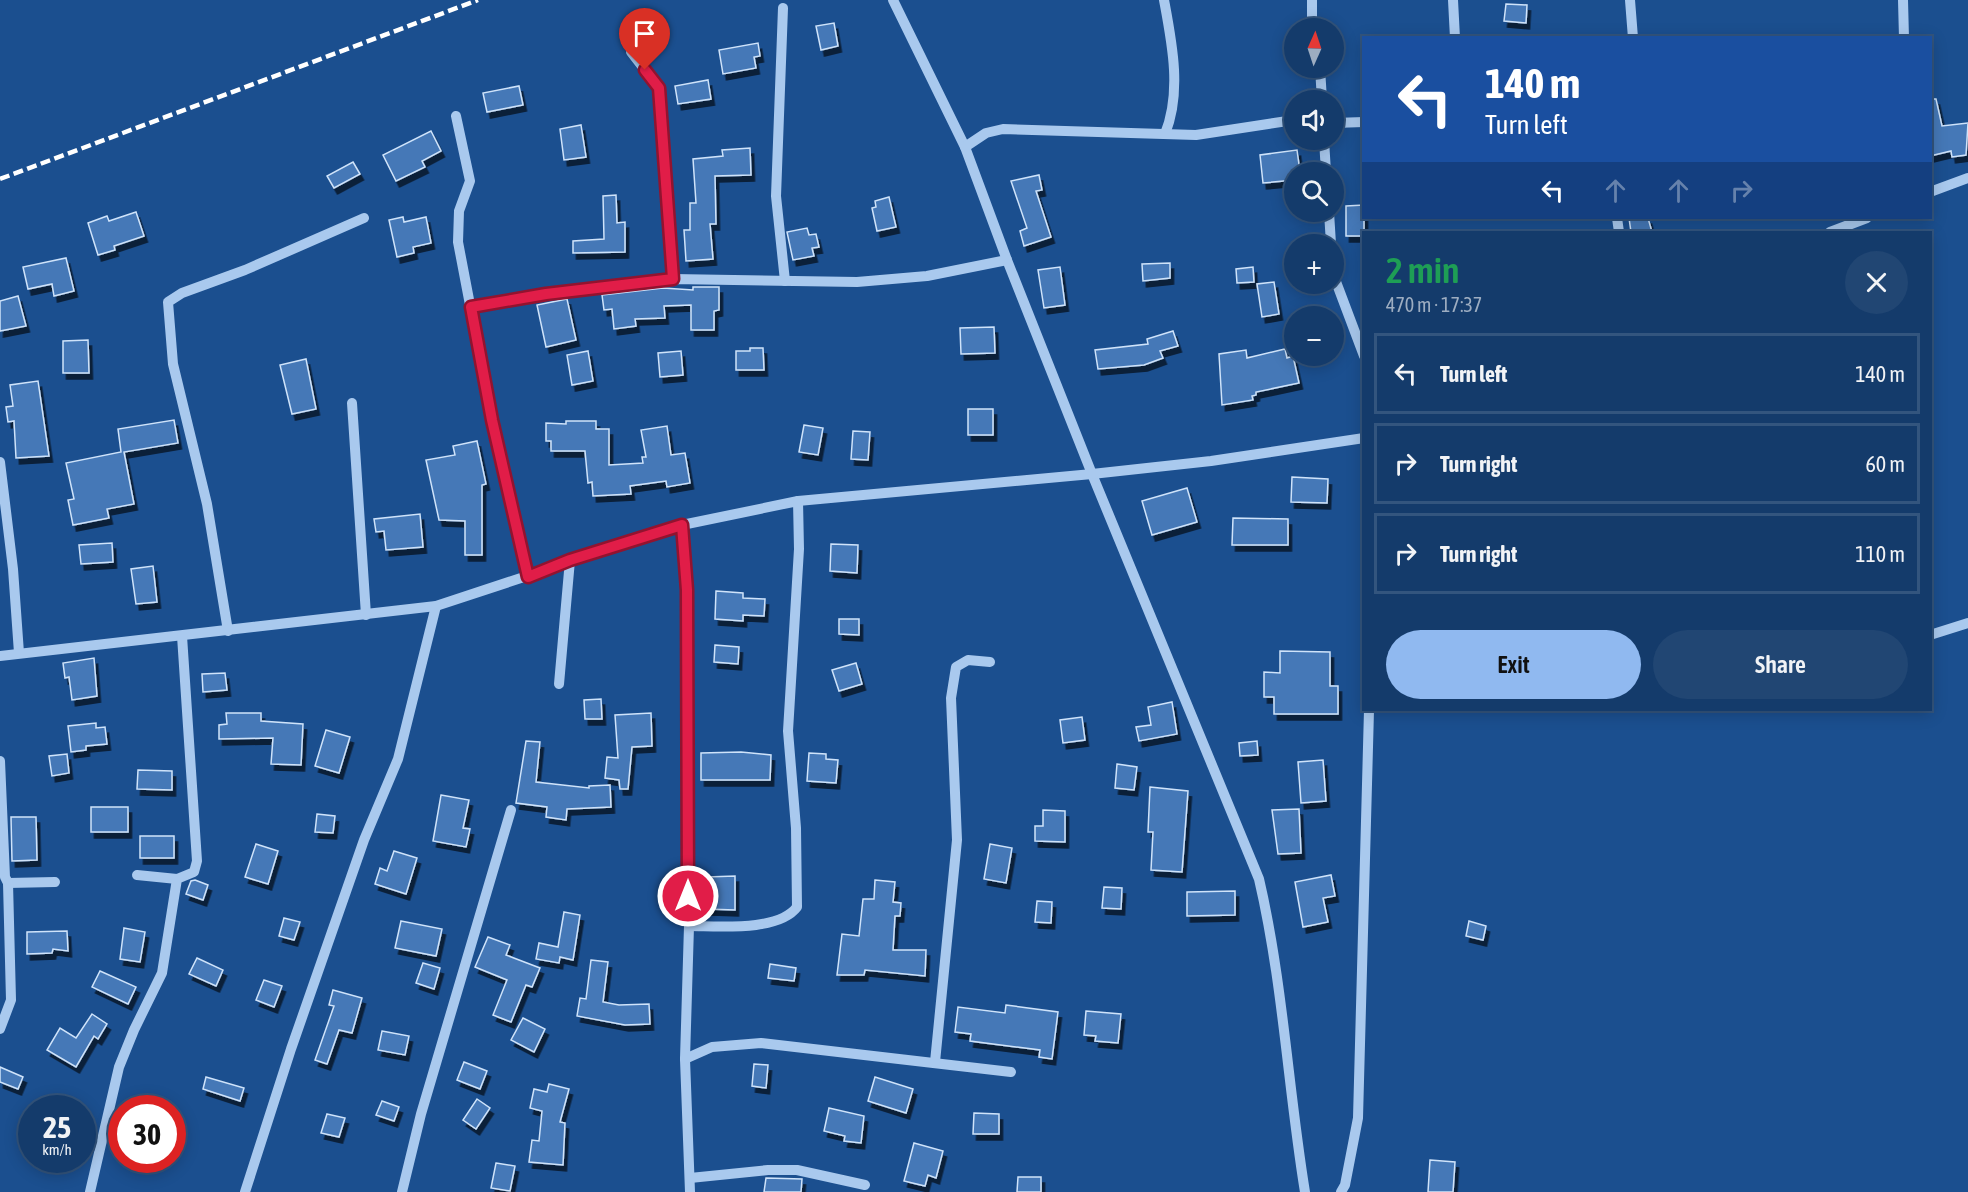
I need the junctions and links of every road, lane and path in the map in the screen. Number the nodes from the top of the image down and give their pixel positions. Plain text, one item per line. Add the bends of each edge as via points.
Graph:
1 (893, 0) edge
2 (1164, 0) edge
3 (1312, 0) edge
4 (1453, 0) edge
5 (1630, 0) edge
6 (1903, 0) edge
7 (783, 8) dead end
8 (1312, 18) edge
9 (1455, 36) edge
10 (1633, 36) edge
11 (1904, 36) edge
12 (631, 52) dead end
13 (456, 116) dead end
14 (1284, 121) edge
15 (1362, 122) edge
16 (1344, 123) edge
17 (1165, 134) junction
18 (965, 147) junction
19 (1968, 178) edge
20 (1932, 191) edge
21 (364, 218) dead end
22 (1864, 219) edge
23 (1833, 231) edge
24 (1007, 260) junction
25 (673, 279) junction
26 (785, 281) junction
27 (1341, 294) edge
28 (471, 307) junction
29 (1362, 351) edge
30 (352, 403) dead end
31 (1362, 438) edge
32 (0, 462) edge
33 (1092, 474) junction
34 (798, 501) junction
35 (682, 525) junction
36 (570, 560) junction
37 (528, 577) junction
38 (436, 606) junction
39 (366, 615) junction
40 (1968, 623) edge
41 (228, 631) junction
42 (1932, 634) edge
43 (182, 636) junction
44 (19, 653) junction
45 (0, 656) edge
46 (990, 662) dead end
47 (559, 684) dead end
48 (1370, 711) edge
49 (0, 761) edge
50 (511, 810) dead end
51 (137, 875) dead end
52 (177, 879) junction
53 (55, 882) dead end
54 (8, 883) junction
55 (689, 926) junction
56 (0, 1029) edge
57 (685, 1059) junction
58 (935, 1062) junction
59 (1011, 1072) dead end
60 (690, 1178) junction
61 (865, 1185) dead end
62 (90, 1192) edge
63 (245, 1192) edge
64 (402, 1192) edge
65 (690, 1192) edge
66 (1305, 1192) edge
67 (1341, 1192) edge

1 - 18 street
2 - 17 street via 1174,66 1172,113
3 - 8 street
4 - 9 street
5 - 10 street
6 - 11 street
7 - 26 street via 776,196
12 - 25 street via 659,88
13 - 28 street via 470,182 459,211 458,242
14 - 17 street via 1205,134
15 - 16 street
17 - 18 street via 1003,129 986,133
18 - 24 street
19 - 20 street
21 - 41 street via 168,302 173,364 207,504
22 - 23 street
24 - 26 street via 909,278
24 - 33 street
25 - 26 street
25 - 28 street
27 - 29 street
28 - 37 street
30 - 39 street
31 - 33 street
32 - 44 street
33 - 34 street
33 - 66 street via 1259,879 1272,937
34 - 35 street
34 - 55 street via 799,549 788,731 796,828 797,907 790,916 774,923
35 - 36 street
35 - 55 street via 687,590
36 - 37 street
36 - 47 street
37 - 38 street
38 - 39 street
38 - 63 street via 398,759 364,840
39 - 41 street
40 - 42 street
41 - 43 street
43 - 44 street
43 - 52 street via 197,861 194,872
44 - 45 street
46 - 58 street via 968,660 956,667 951,698 957,840
48 - 67 street via 1358,1118
49 - 54 street
50 - 64 street via 421,1114
51 - 52 street
52 - 62 street via 162,973 119,1067
53 - 54 street
54 - 56 street via 10,1000
55 - 57 street
57 - 58 street via 712,1047 761,1044
57 - 60 street
58 - 59 street
60 - 61 street via 797,1170
60 - 65 street

